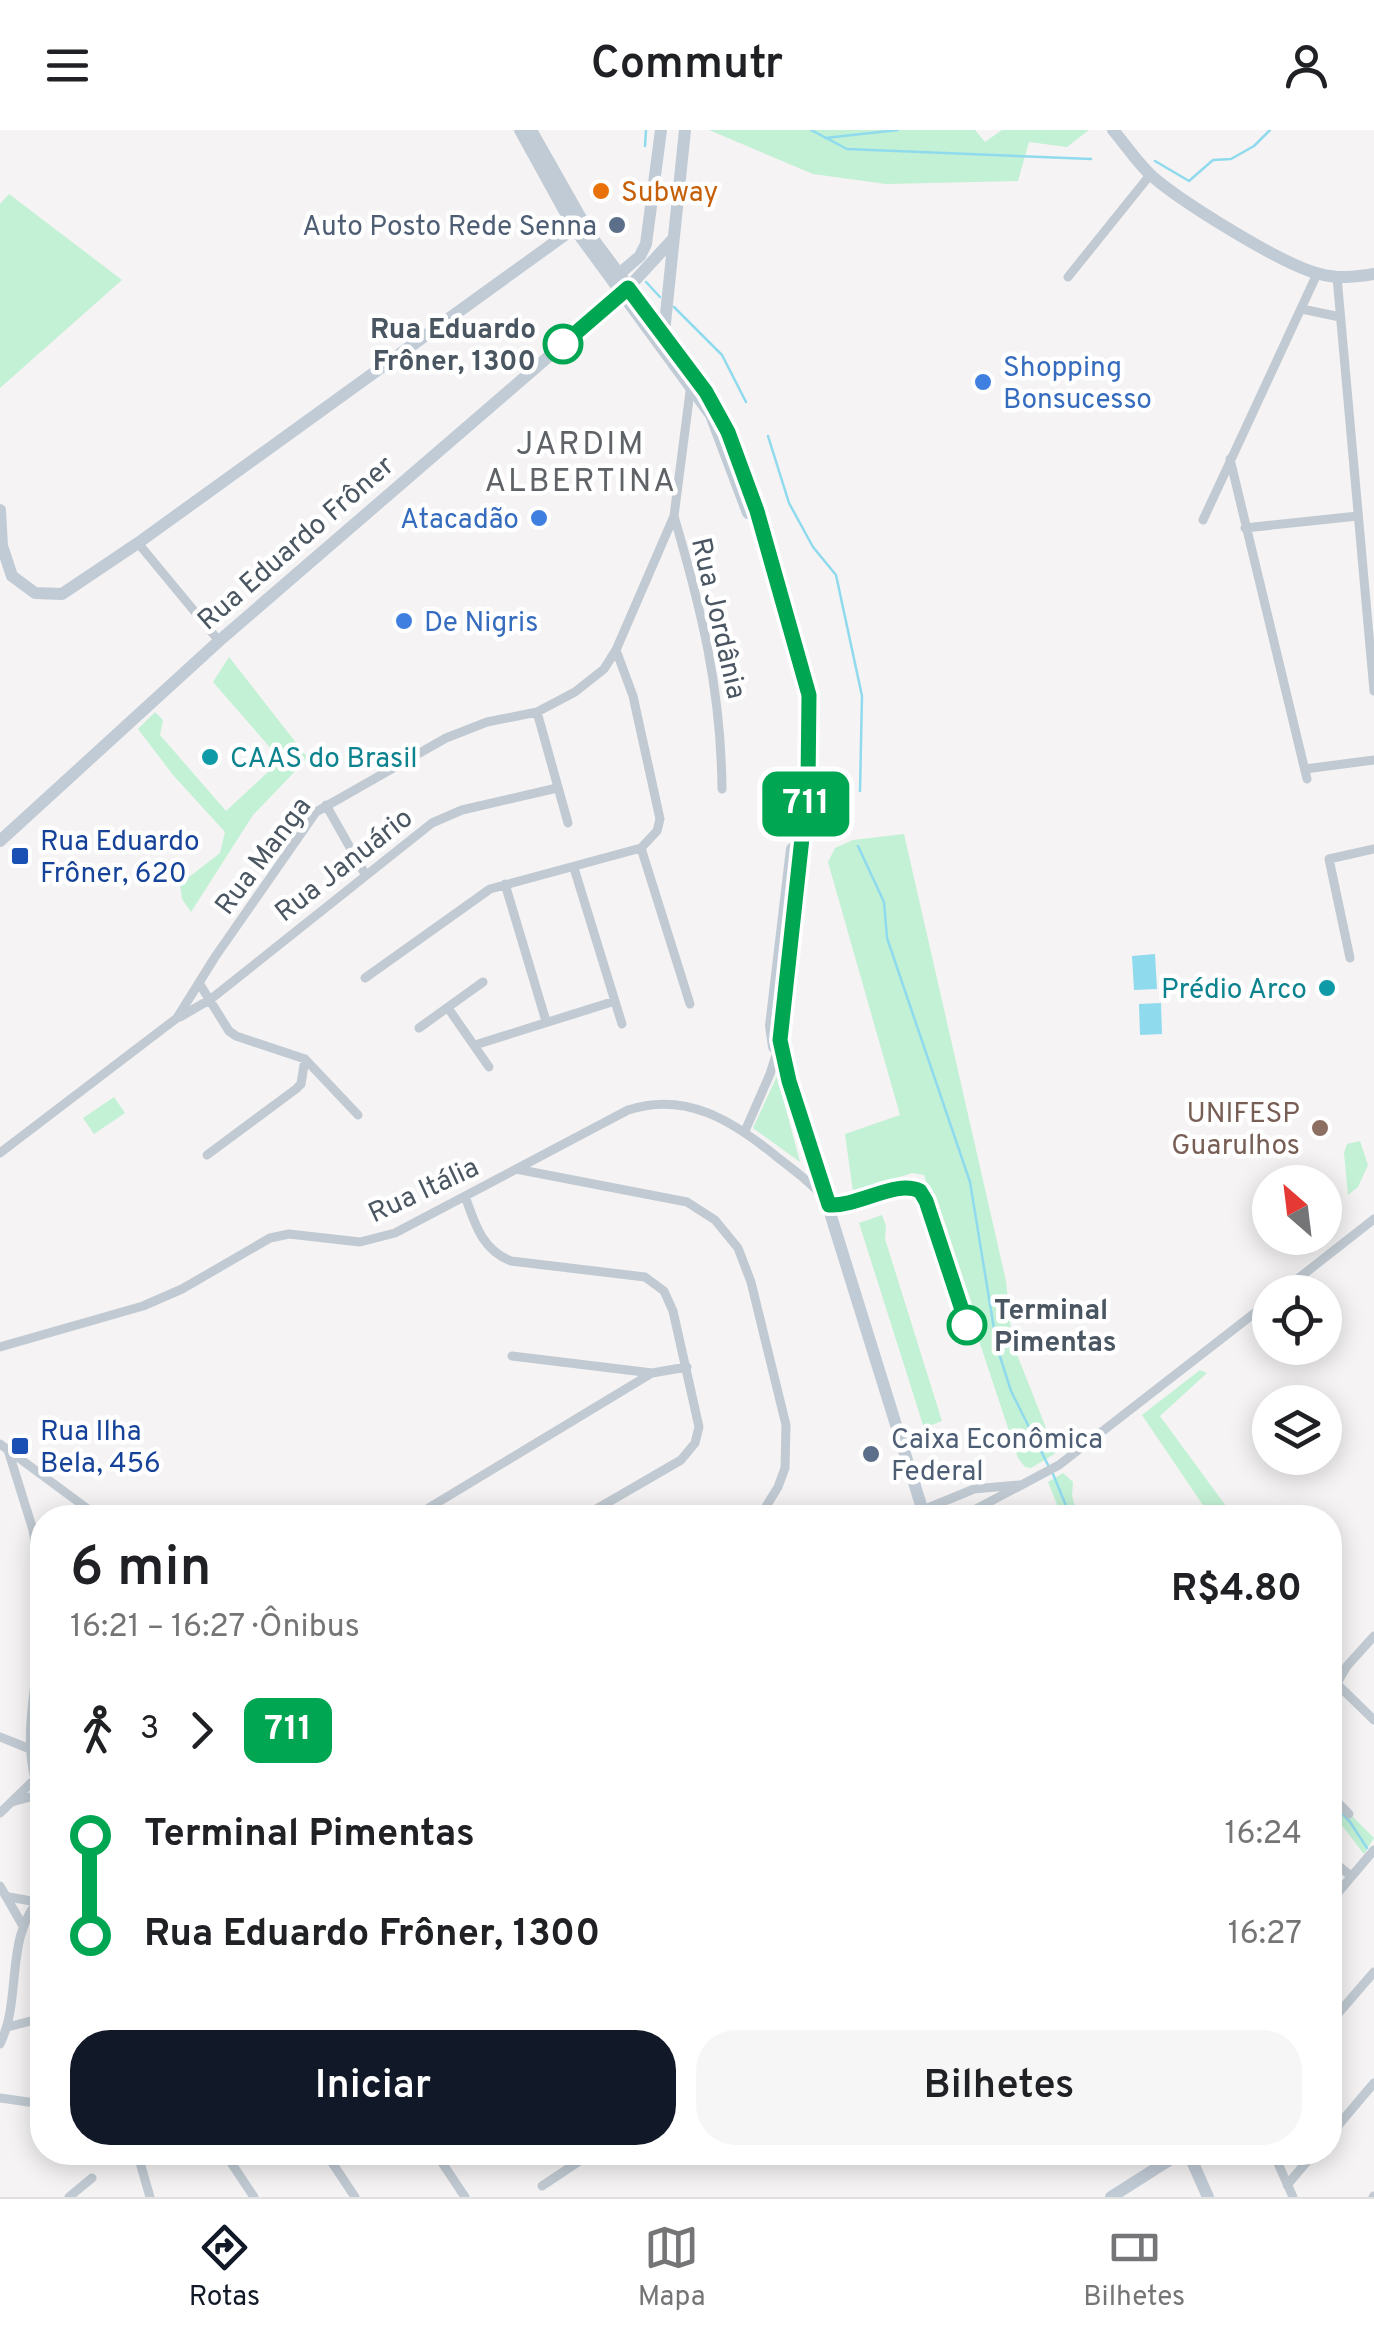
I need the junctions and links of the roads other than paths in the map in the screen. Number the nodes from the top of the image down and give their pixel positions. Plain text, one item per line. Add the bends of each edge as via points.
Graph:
1 (520, 130) edge
2 (530, 130) edge
3 (661, 130) edge
4 (685, 130) edge
5 (1113, 130) edge
6 (1150, 175) junction
7 (578, 225) junction
8 (672, 239) junction
9 (1316, 274) junction
10 (1374, 274) edge
11 (618, 275) junction
12 (1068, 277) dead end
13 (1336, 277) junction
14 (624, 291) junction
15 (1302, 308) junction
16 (1340, 318) junction
17 (664, 333) junction
18 (691, 380) junction
19 (1230, 459) junction
20 (0, 510) edge
21 (674, 516) junction
22 (1358, 516) junction
23 (1202, 520) dead end
24 (1245, 528) junction
25 (138, 543) junction
26 (219, 641) junction
27 (616, 650) junction
28 (1374, 691) edge
29 (537, 712) junction
30 (1374, 760) edge
31 (558, 788) junction
32 (722, 789) dead end
33 (326, 804) junction
34 (568, 823) dead end
35 (0, 841) edge
36 (641, 848) junction
37 (1374, 848) edge
38 (574, 868) junction
39 (366, 874) junction
40 (504, 884) junction
41 (1350, 958) dead end
42 (365, 978) dead end
43 (483, 982) dead end
44 (199, 983) junction
45 (211, 998) junction
46 (615, 1001) junction
47 (690, 1004) dead end
48 (448, 1008) junction
49 (177, 1018) junction
50 (546, 1021) junction
51 (622, 1024) dead end
52 (419, 1028) dead end
53 (780, 1040) junction
54 (475, 1045) junction
55 (776, 1056) junction
56 (304, 1059) junction
57 (489, 1066) dead end
58 (358, 1115) dead end
59 (745, 1131) junction
60 (0, 1153) edge
61 (206, 1155) dead end
62 (516, 1168) junction
63 (465, 1196) junction
64 (829, 1205) junction
65 (1374, 1218) edge
66 (1311, 1275) edge
67 (1252, 1315) edge
68 (0, 1347) edge
69 (512, 1356) dead end
70 (687, 1367) junction
71 (652, 1374) junction
72 (4, 1447) edge
73 (26, 1463) junction
74 (1022, 1485) junction
75 (20, 1491) junction
76 (83, 1505) edge
77 (434, 1505) edge
78 (603, 1505) edge
79 (767, 1505) edge
80 (921, 1505) edge
81 (942, 1505) edge
82 (984, 1505) edge
83 (30, 1521) edge
84 (1374, 1636) edge
85 (1342, 1675) edge
86 (1342, 1689) edge
87 (1374, 1720) edge
88 (0, 1737) edge
89 (30, 1748) edge
90 (30, 1784) edge
91 (30, 1798) edge
92 (10, 1803) junction
93 (1342, 1807) edge
94 (0, 1812) edge
95 (1349, 1814) dead end
96 (1374, 1850) edge
97 (1342, 1869) edge
98 (1351, 1876) junction
99 (0, 1886) edge
100 (1342, 1887) edge
101 (9, 1897) junction
102 (30, 1898) edge
103 (30, 1915) edge
104 (23, 1926) junction
105 (1374, 1972) edge
106 (1342, 2009) edge
107 (30, 2021) edge
108 (8, 2026) junction
109 (0, 2044) edge
110 (1374, 2083) edge
111 (0, 2098) edge
112 (30, 2102) edge
113 (1342, 2120) edge
114 (141, 2165) edge
115 (233, 2165) edge
116 (334, 2165) edge
117 (444, 2165) edge
118 (567, 2165) edge
119 (1164, 2165) edge
120 (1192, 2165) edge
121 (1279, 2165) edge
122 (1304, 2165) edge
123 (92, 2178) dead end
124 (1287, 2185) junction
125 (542, 2186) dead end
126 (69, 2197) edge
127 (153, 2197) edge
128 (254, 2197) edge
129 (356, 2197) edge
130 (465, 2197) edge
131 (1111, 2197) edge
132 (1208, 2197) edge
133 (1293, 2197) edge

1 - 7 main road
2 - 7 main road
3 - 11 main road via 646,244
4 - 8 main road
5 - 6 main road
6 - 9 main road
6 - 12 street
7 - 11 main road
7 - 14 main road
7 - 25 main road
8 - 14 main road, Rua Eduardo Frôner
8 - 17 main road
9 - 13 main road
9 - 15 street
10 - 13 main road
11 - 14 main road
13 - 16 street
14 - 17 main road
14 - 18 main road
14 - 26 main road, Rua Eduardo Frôner
15 - 16 street
15 - 19 street
16 - 22 street
17 - 18 main road
18 - 21 street, Rua Manga
18 - 53 main road via 720,416 741,462 809,695 808,783
18 - 55 main road via 745,503 802,688 799,790 772,1026
19 - 23 street
19 - 24 street
20 - 25 main road via 6,564 35,593 62,594
21 - 27 street, Rua Manga
21 - 32 street, Rua Jordânia via 711,657
22 - 24 street
22 - 28 street
24 - 30 street via 1306,774
25 - 26 street
26 - 35 main road, Rua Eduardo Frôner
27 - 29 street, Rua Manga via 590,681
27 - 36 street via 660,819
29 - 31 street
29 - 33 street, Rua Manga via 468,728
31 - 34 street
31 - 39 street, Rua Januário via 446,815
33 - 39 street
33 - 44 street, Rua Manga
36 - 38 street
36 - 47 street
37 - 41 street via 1329,858
38 - 40 street
38 - 46 street
39 - 45 street, Rua Januário
40 - 42 street
40 - 50 street
43 - 48 street
44 - 45 street
44 - 49 street, Rua Manga
45 - 49 street, Rua Januário
45 - 56 street via 236,1036
46 - 50 street
46 - 51 street
48 - 52 street
48 - 54 street
49 - 60 street, Rua Manga
50 - 54 street
53 - 55 street
53 - 64 main road
54 - 57 street
55 - 59 street
55 - 64 main road
56 - 58 street
56 - 61 street via 296,1089
59 - 62 street, Rua Itália via 692,1106 649,1103
59 - 64 street, Rua Itália
62 - 63 street, Rua Itália
62 - 79 street via 687,1202 738,1248 786,1425 784,1468
63 - 68 street, Rua Itália via 360,1242 270,1238 143,1306
63 - 70 street via 482,1239 499,1256 656,1283 669,1301
64 - 80 main road
65 - 66 street
67 - 74 street via 1058,1466
69 - 71 street
70 - 71 street
70 - 78 street via 699,1428 689,1452
71 - 77 street
72 - 73 street
72 - 75 street
73 - 75 street
73 - 76 street
74 - 81 street via 974,1489
74 - 82 street
75 - 83 street
84 - 85 street
86 - 87 street
88 - 89 street
90 - 92 street
91 - 92 street
92 - 94 street
93 - 95 street
96 - 98 street
97 - 98 street
98 - 100 street
99 - 101 street
101 - 102 street
101 - 104 street
103 - 104 street
104 - 108 street
105 - 106 street
107 - 108 street
108 - 109 street
110 - 113 street
111 - 112 street
114 - 127 street
115 - 128 street
116 - 129 street
117 - 130 street
118 - 125 street
119 - 131 main road
120 - 132 main road
121 - 124 street
122 - 124 street
123 - 126 street
124 - 133 street

